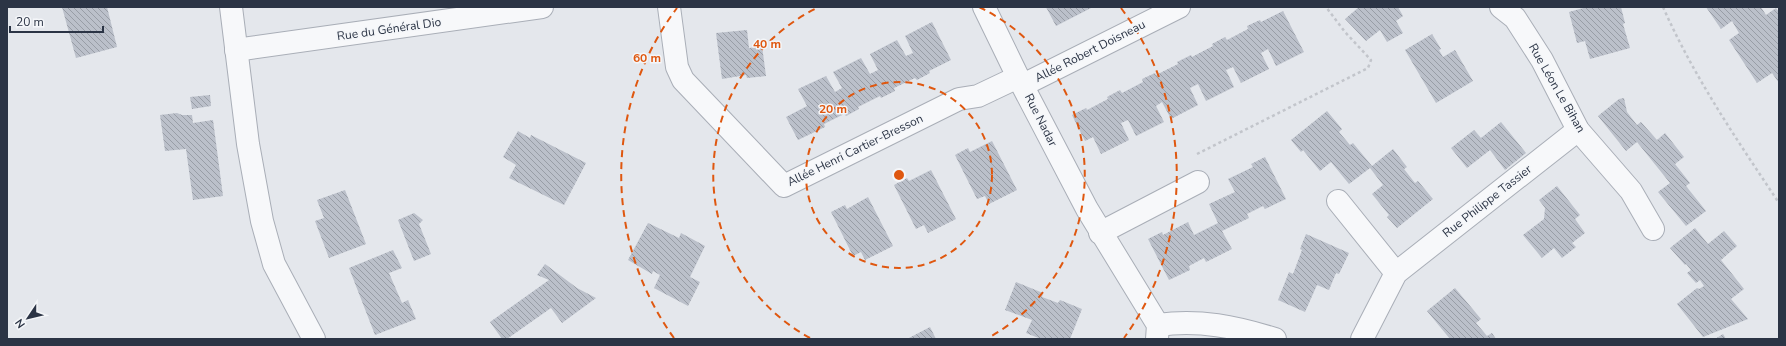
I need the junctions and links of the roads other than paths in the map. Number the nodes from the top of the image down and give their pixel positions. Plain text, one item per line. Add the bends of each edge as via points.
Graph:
1 (231, 7) edge
2 (542, 7) edge
3 (669, 7) edge
4 (984, 7) edge
5 (1180, 7) edge
6 (1501, 7) edge
7 (236, 50) junction
8 (1020, 81) junction
9 (1578, 130) junction
10 (1198, 182) dead end
11 (1338, 201) dead end
12 (1653, 228) dead end
13 (1100, 233) junction
14 (1396, 273) junction
15 (1157, 332) edge
16 (314, 339) edge
17 (1275, 339) edge
18 (1362, 339) edge

1 - 7 street
2 - 7 street, Rue du Général Dio
3 - 8 street, Allée Henri Cartier-Bresson via 677,67 684,80 784,186 959,99 978,96
4 - 8 street, Rue Nadar
5 - 8 street, Allée Robert Doisneau
6 - 9 street, Rue Léon Le Bihan via 1515,18 1542,60
7 - 16 street via 248,144 262,222 274,264
8 - 13 street, Rue Nadar
9 - 12 street, Rue Léon Le Bihan via 1631,191
9 - 14 street, Rue Philippe Tassier
10 - 13 street
11 - 14 street
13 - 15 street, Rue Nadar
14 - 18 street, Rue Philippe Tassier
15 - 17 street via 1175,323 1212,323

